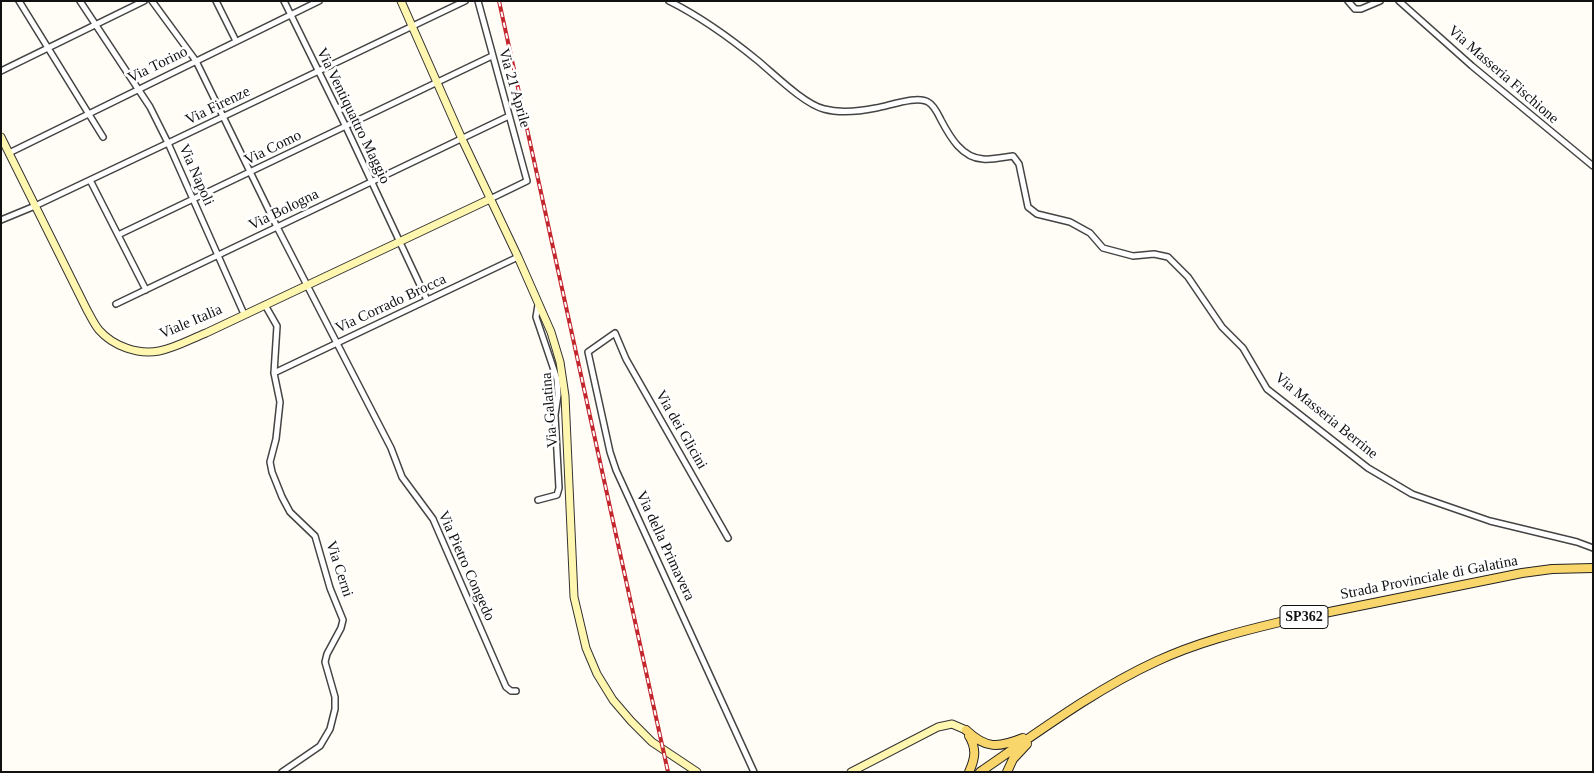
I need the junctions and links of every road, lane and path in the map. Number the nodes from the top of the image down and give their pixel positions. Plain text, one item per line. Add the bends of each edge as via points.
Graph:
1 (18, 1) edge
2 (80, 1) edge
3 (144, 1) edge
4 (152, 1) edge
5 (216, 1) edge
6 (284, 1) edge
7 (319, 1) edge
8 (401, 1) edge
9 (465, 1) edge
10 (478, 1) edge
11 (669, 1) edge
12 (1348, 1) edge
13 (1380, 1) edge
14 (1399, 1) edge
15 (290, 15) junction
16 (95, 25) junction
17 (412, 26) junction
18 (236, 41) junction
19 (47, 48) junction
20 (492, 56) junction
21 (196, 61) junction
22 (1, 71) edge
23 (318, 72) junction
24 (437, 82) junction
25 (138, 89) junction
26 (88, 114) junction
27 (509, 116) junction
28 (223, 117) junction
29 (346, 127) junction
30 (1, 137) edge
31 (103, 137) dead end
32 (462, 139) junction
33 (168, 144) junction
34 (9, 152) junction
35 (1593, 166) edge
36 (251, 173) junction
37 (90, 180) junction
38 (371, 182) junction
39 (490, 199) junction
40 (193, 200) junction
41 (35, 206) junction
42 (1, 220) edge
43 (277, 227) junction
44 (118, 235) junction
45 (400, 241) junction
46 (218, 255) junction
47 (518, 257) junction
48 (306, 285) junction
49 (146, 290) junction
50 (427, 300) junction
51 (538, 303) junction
52 (116, 304) dead end
53 (265, 304) junction
54 (244, 314) junction
55 (615, 333) joint
56 (337, 343) junction
57 (274, 372) junction
58 (538, 500) dead end
59 (728, 538) dead end
60 (1593, 548) edge
61 (1593, 568) edge
62 (516, 691) dead end
63 (966, 730) junction
64 (1037, 733) junction
65 (282, 772) edge
66 (697, 772) edge
67 (754, 772) edge
68 (851, 772) edge
69 (969, 772) edge
70 (980, 772) edge
71 (1007, 772) edge

1 - 19 street
2 - 16 street, Via Napoli
3 - 16 street
4 - 21 street, Via Pietro Congedo
5 - 18 street
6 - 15 street, Via Ventiquattro Maggio
7 - 15 street, Via Torino
8 - 17 street, Via Galatina
9 - 17 street, Via Firenze
10 - 20 street, Via 21 Aprile
11 - 60 street, Via Masseria Berrine via 736,43 815,106 834,111 875,109 921,99 928,102 952,140 967,154 985,159 1014,156 1019,164 1028,207 1037,214 1070,222 1090,233 1103,248 1133,256 1154,254 1168,257 1188,276 1222,327 1243,348 1267,389 1368,468 1412,494 1490,521
12 - 13 street via 1355,9
14 - 35 street, Via Masseria Fischione
15 - 18 street, Via Torino
15 - 23 street, Via Ventiquattro Maggio
16 - 19 street
16 - 25 street, Via Napoli
17 - 23 street, Via Firenze
17 - 24 street, Via Galatina
18 - 21 street, Via Torino
19 - 22 street
19 - 26 street
20 - 24 street, Via Como
20 - 27 street, Via 21 Aprile
21 - 25 street, Via Torino
21 - 28 street, Via Pietro Congedo
23 - 28 street, Via Firenze
23 - 29 street, Via Ventiquattro Maggio
24 - 29 street, Via Como
24 - 32 street, Via Galatina
25 - 26 street, Via Torino
25 - 33 street, Via Napoli
26 - 31 street
26 - 34 street, Via Torino
27 - 32 street, Via Bologna
27 - 39 street, Via 21 Aprile via 527,181
28 - 33 street, Via Firenze
28 - 36 street, Via Pietro Congedo
29 - 36 street, Via Como
29 - 38 street, Via Ventiquattro Maggio
30 - 34 street, Viale Italia
32 - 38 street, Via Bologna
32 - 39 street, Via Galatina
33 - 37 street, Via Firenze
33 - 40 street, Via Napoli
34 - 41 street, Viale Italia
36 - 40 street, Via Como
36 - 43 street, Via Pietro Congedo
37 - 41 street, Via Firenze
37 - 44 street
38 - 43 street, Via Bologna
38 - 45 street, Via Ventiquattro Maggio
39 - 45 street, Viale Italia
39 - 47 street, Via Galatina
40 - 44 street, Via Como
40 - 46 street, Via Napoli
41 - 42 street, Via Firenze
41 - 54 street, Viale Italia via 98,329 125,348 158,351
43 - 46 street, Via Bologna
43 - 48 street, Via Pietro Congedo
44 - 49 street
45 - 48 street, Viale Italia
45 - 50 street, Via Ventiquattro Maggio
46 - 49 street, Via Bologna
46 - 54 street, Via Napoli
47 - 50 street, Via Corrado Brocca
47 - 51 street, Via Galatina
48 - 53 street, Viale Italia
48 - 56 street, Via Pietro Congedo
49 - 52 street, Via Bologna
50 - 56 street, Via Corrado Brocca
51 - 58 street via 536,317 557,379 555,415 559,488 557,495
51 - 66 street, Via Galatina via 560,362 565,396 574,597 586,648 613,700 631,721 652,742
53 - 54 street, Viale Italia
53 - 57 street, Via Cerni via 277,326
55 - 59 street, Via dei Glicini
55 - 67 street, Via della Primavera via 588,352 610,452
56 - 57 street, Via Corrado Brocca
56 - 62 street, Via Pietro Congedo via 391,448 402,477 433,519 506,687
57 - 65 street, Via Cerni via 280,402 270,462 272,472 290,512 314,536 343,620 325,662 335,697 330,729 320,746
61 - 64 main road, Strada Provinciale di Galatina / SP362 via 1522,572 1241,631 1157,661 1094,695
63 - 64 main road via 975,739 994,746
63 - 68 street via 952,724 938,727
63 - 69 main road via 974,744 975,759
64 - 70 main road, Strada Provinciale di Galatina / SP362
64 - 71 main road via 1013,759

